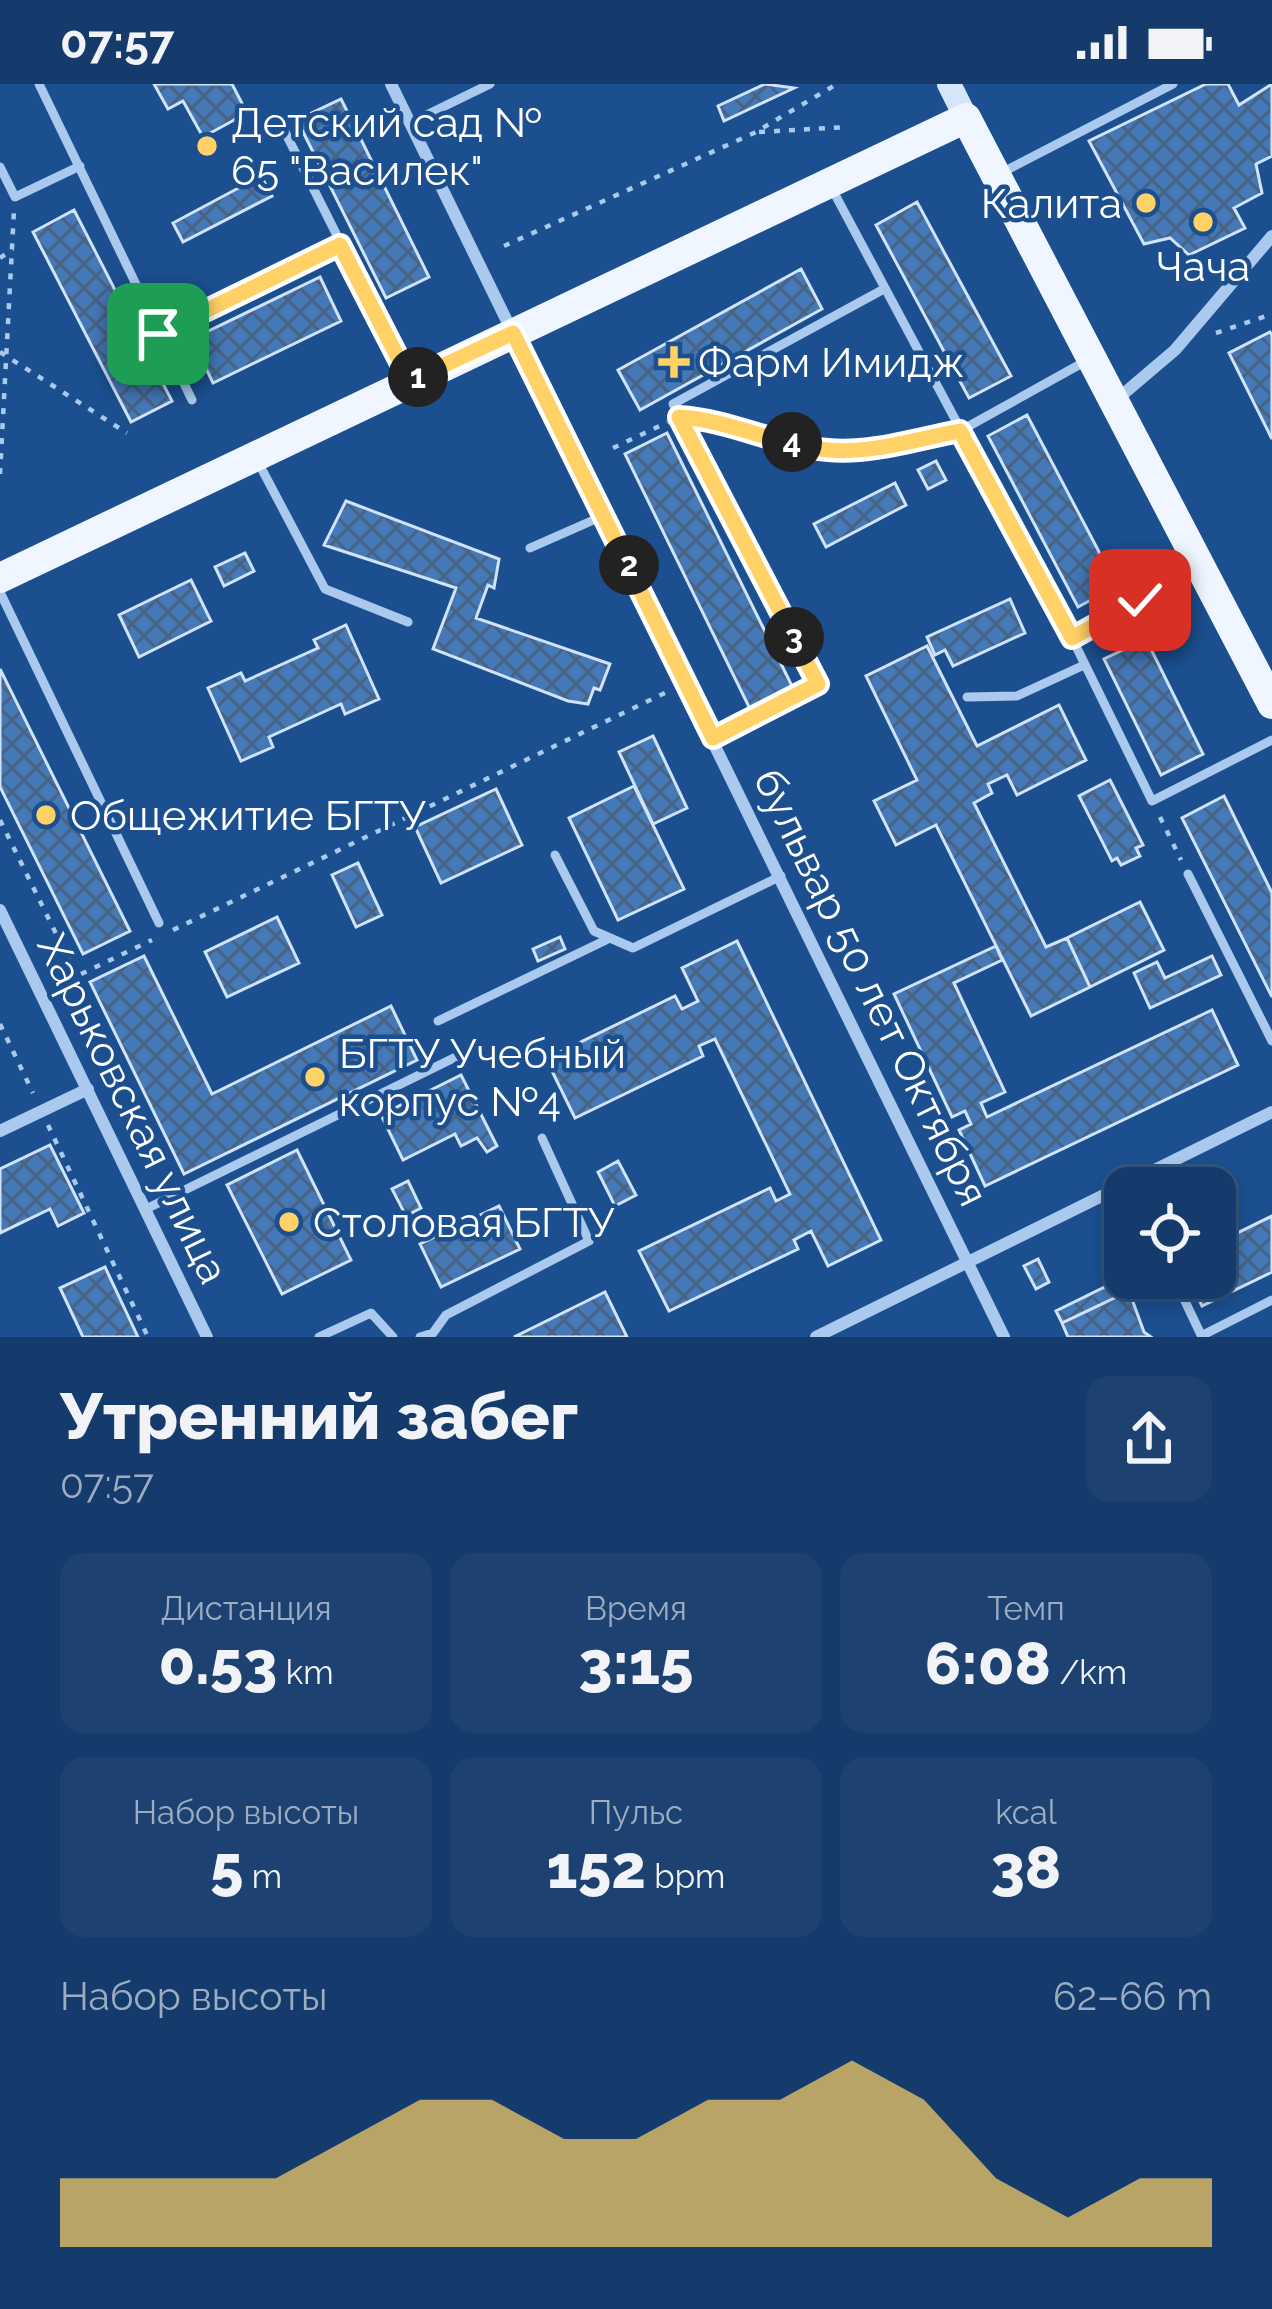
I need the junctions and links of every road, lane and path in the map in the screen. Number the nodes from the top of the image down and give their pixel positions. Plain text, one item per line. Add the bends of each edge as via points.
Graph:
1 (39, 84) edge
2 (391, 84) edge
3 (451, 84) edge
4 (490, 84) edge
5 (837, 84) edge
6 (949, 84) edge
7 (1173, 84) edge
8 (458, 100) junction
9 (966, 118) junction
10 (410, 123) junction
11 (847, 127) dead end
12 (284, 130) dead end
13 (754, 133) junction
14 (80, 166) junction
15 (0, 167) edge
16 (996, 175) junction
17 (829, 182) junction
18 (15, 197) junction
19 (1270, 244) edge
20 (340, 245) junction
21 (504, 246) dead end
22 (13, 249) junction
23 (0, 258) edge
24 (884, 289) junction
25 (1272, 314) edge
26 (513, 333) junction
27 (158, 334) junction
28 (1213, 334) dead end
29 (2, 353) edge
30 (1090, 358) junction
31 (410, 381) junction
32 (192, 400) dead end
33 (1114, 401) junction
34 (679, 417) junction
35 (960, 431) junction
36 (127, 433) dead end
37 (613, 448) dead end
38 (255, 455) junction
39 (0, 474) edge
40 (604, 514) junction
41 (530, 548) dead end
42 (1202, 568) junction
43 (0, 578) edge
44 (0, 592) edge
45 (408, 622) dead end
46 (1072, 638) junction
47 (1082, 667) junction
48 (687, 682) junction
49 (967, 697) dead end
50 (1272, 704) edge
51 (713, 738) junction
52 (1272, 740) edge
53 (1152, 801) junction
54 (0, 820) edge
55 (554, 855) dead end
56 (1189, 874) joint
57 (781, 876) junction
58 (0, 910) edge
59 (159, 923) dead end
60 (606, 940) junction
61 (71, 964) dead end
62 (40, 993) junction
63 (438, 1021) dead end
64 (0, 1024) edge
65 (1272, 1041) edge
66 (464, 1053) dead end
67 (88, 1089) junction
68 (42, 1111) junction
69 (1272, 1112) edge
70 (0, 1131) edge
71 (542, 1138) dead end
72 (1163, 1167) edge
73 (1104, 1196) edge
74 (146, 1209) junction
75 (965, 1262) junction
76 (1184, 1299) edge
77 (1272, 1300) edge
78 (1202, 1336) edge
79 (148, 1337) edge
80 (207, 1337) edge
81 (320, 1337) edge
82 (393, 1337) edge
83 (420, 1337) edge
84 (817, 1337) edge
85 (1004, 1337) edge

1 - 14 lane
2 - 10 street, бульвар 50 лет Октября
3 - 8 lane
4 - 8 lane
5 - 13 path
6 - 9 street
7 - 16 lane
8 - 10 lane
9 - 16 main road
9 - 17 main road
10 - 26 street, бульвар 50 лет Октября
11 - 13 path
12 - 20 lane
13 - 21 path
14 - 18 lane
14 - 27 lane
15 - 18 lane
16 - 30 main road
17 - 24 lane
17 - 26 main road
18 - 22 path
19 - 33 street via 1175,350
20 - 27 lane
20 - 31 lane
22 - 23 path
22 - 29 path
24 - 34 lane via 673,404
24 - 35 lane
25 - 28 path
26 - 31 main road
26 - 40 street, бульвар 50 лет Октября
27 - 32 lane
29 - 36 path
29 - 39 path
30 - 33 main road
30 - 35 lane
31 - 38 main road
33 - 42 main road
34 - 35 path via 860,452
34 - 37 path
34 - 51 lane via 818,684
35 - 46 lane
38 - 43 main road
38 - 45 lane via 325,590
40 - 41 lane
40 - 48 street, бульвар 50 лет Октября
42 - 46 lane
42 - 50 main road
44 - 59 lane
46 - 47 lane
47 - 49 lane via 1017,696
47 - 53 lane
48 - 51 street, бульвар 50 лет Октября
48 - 62 path
51 - 57 street, бульвар 50 лет Октября
52 - 53 lane
53 - 56 path
54 - 61 path
55 - 60 lane
56 - 65 lane
57 - 60 lane via 633,948
57 - 75 street, бульвар 50 лет Октября
58 - 62 street, Харьковская улица
60 - 63 lane
62 - 67 street, Харьковская улица
64 - 68 path
66 - 74 lane
67 - 68 street
67 - 74 street, Харьковская улица
68 - 70 street
68 - 79 path
69 - 72 street
71 - 83 lane via 589,1241 446,1315
73 - 75 street
74 - 80 street, Харьковская улица
75 - 84 street
75 - 85 street, бульвар 50 лет Октября
76 - 78 lane
77 - 78 lane
81 - 82 lane via 371,1313

